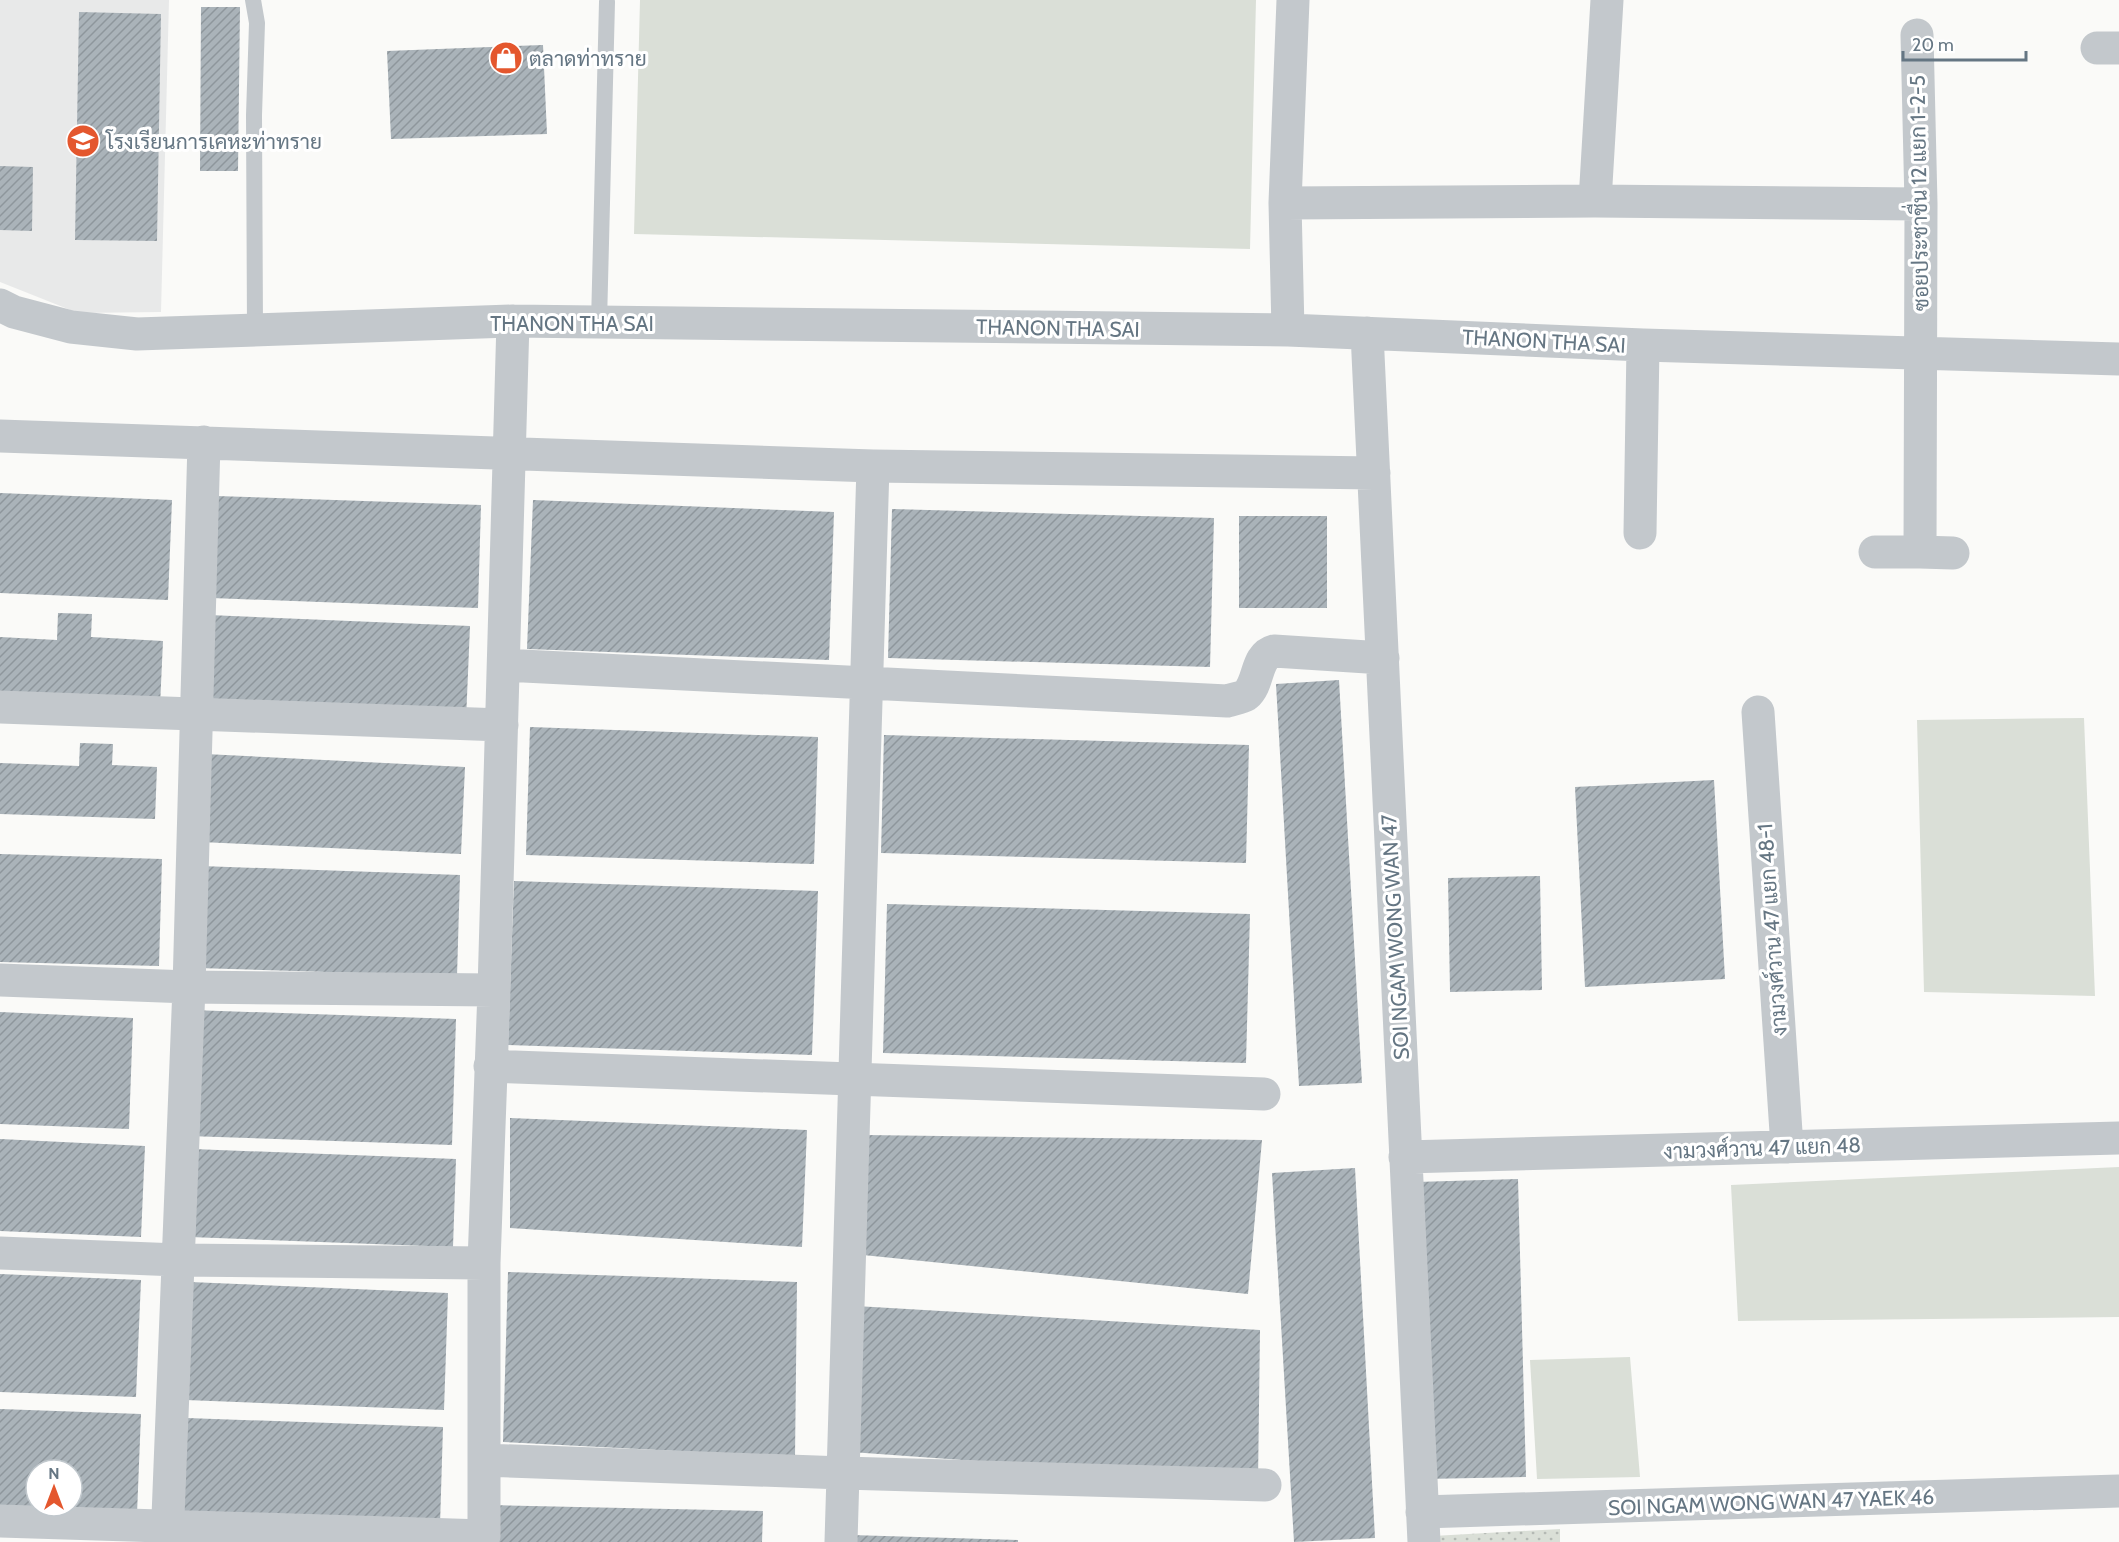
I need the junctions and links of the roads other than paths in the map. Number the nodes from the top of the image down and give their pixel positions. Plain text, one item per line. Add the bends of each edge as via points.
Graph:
1 (253, 0) edge
2 (1293, 0) edge
3 (1607, 0) edge
4 (607, 2) dead end
5 (1917, 34) dead end
6 (1595, 201) junction
7 (1285, 204) junction
8 (1922, 204) junction
9 (0, 305) edge
10 (513, 321) junction
11 (599, 322) junction
12 (255, 329) junction
13 (1288, 330) junction
14 (1367, 333) junction
15 (1643, 345) junction
16 (1921, 352) junction
17 (2119, 359) edge
18 (0, 436) edge
19 (204, 442) junction
20 (510, 453) junction
21 (873, 465) junction
22 (1374, 473) junction
23 (1640, 532) dead end
24 (1875, 552) dead end
25 (1920, 552) junction
26 (1953, 553) dead end
27 (1383, 658) junction
28 (504, 665) junction
29 (868, 682) junction
30 (0, 707) edge
31 (1758, 712) dead end
32 (196, 713) junction
33 (502, 725) junction
34 (0, 980) edge
35 (189, 987) junction
36 (494, 990) junction
37 (490, 1066) junction
38 (853, 1078) junction
39 (1264, 1094) dead end
40 (2119, 1138) edge
41 (1787, 1147) junction
42 (1405, 1157) junction
43 (0, 1253) edge
44 (178, 1260) junction
45 (484, 1263) junction
46 (484, 1460) junction
47 (843, 1473) junction
48 (1265, 1485) dead end
49 (2119, 1491) edge
50 (0, 1521) edge
51 (1423, 1527) edge
52 (167, 1535) edge
53 (841, 1542) edge

1 - 12 lane via 257,23
2 - 7 street
3 - 6 street
4 - 11 lane
5 - 8 street, ซอยประชาชื่น 12 แยก 1-2-5
6 - 7 street
6 - 8 street
7 - 13 street
8 - 16 street, ซอยประชาชื่น 12 แยก 1-2-5
9 - 12 street, THANON THA SAI via 71,327 137,334
10 - 11 street, THANON THA SAI
10 - 12 street, THANON THA SAI
10 - 20 street
11 - 13 street, THANON THA SAI
13 - 14 street, THANON THA SAI
14 - 15 street, THANON THA SAI
14 - 22 street, SOI NGAM WONG WAN 47
15 - 16 street, THANON THA SAI
15 - 23 street
16 - 17 street, THANON THA SAI
16 - 25 street, ซอยประชาชื่น 12 แยก 1-2-5
18 - 19 street
19 - 20 street
19 - 32 street
20 - 21 street
20 - 28 street
21 - 22 street
21 - 29 street
22 - 27 street, SOI NGAM WONG WAN 47
24 - 25 street
25 - 26 street
27 - 29 street via 1274,651 1264,656 1244,696 1227,701
27 - 42 street, SOI NGAM WONG WAN 47
28 - 29 street
28 - 33 street
29 - 38 street
30 - 32 street
31 - 41 street, งามวงศ์วาน 47 แยก 48-1
32 - 33 street
32 - 35 street
33 - 36 street
34 - 35 street
35 - 36 street
35 - 44 street
36 - 37 street
37 - 38 street
37 - 45 street
38 - 39 street
38 - 47 street
40 - 41 street, งามวงศ์วาน 47 แยก 48
41 - 42 street, งามวงศ์วาน 47 แยก 48
42 - 51 street, SOI NGAM WONG WAN 47
43 - 44 street
44 - 45 street
44 - 52 street
45 - 46 street
46 - 47 street
46 - 52 street via 484,1536
47 - 48 street
47 - 53 street
49 - 51 street, SOI NGAM WONG WAN 47 YAEK 46
50 - 52 street

